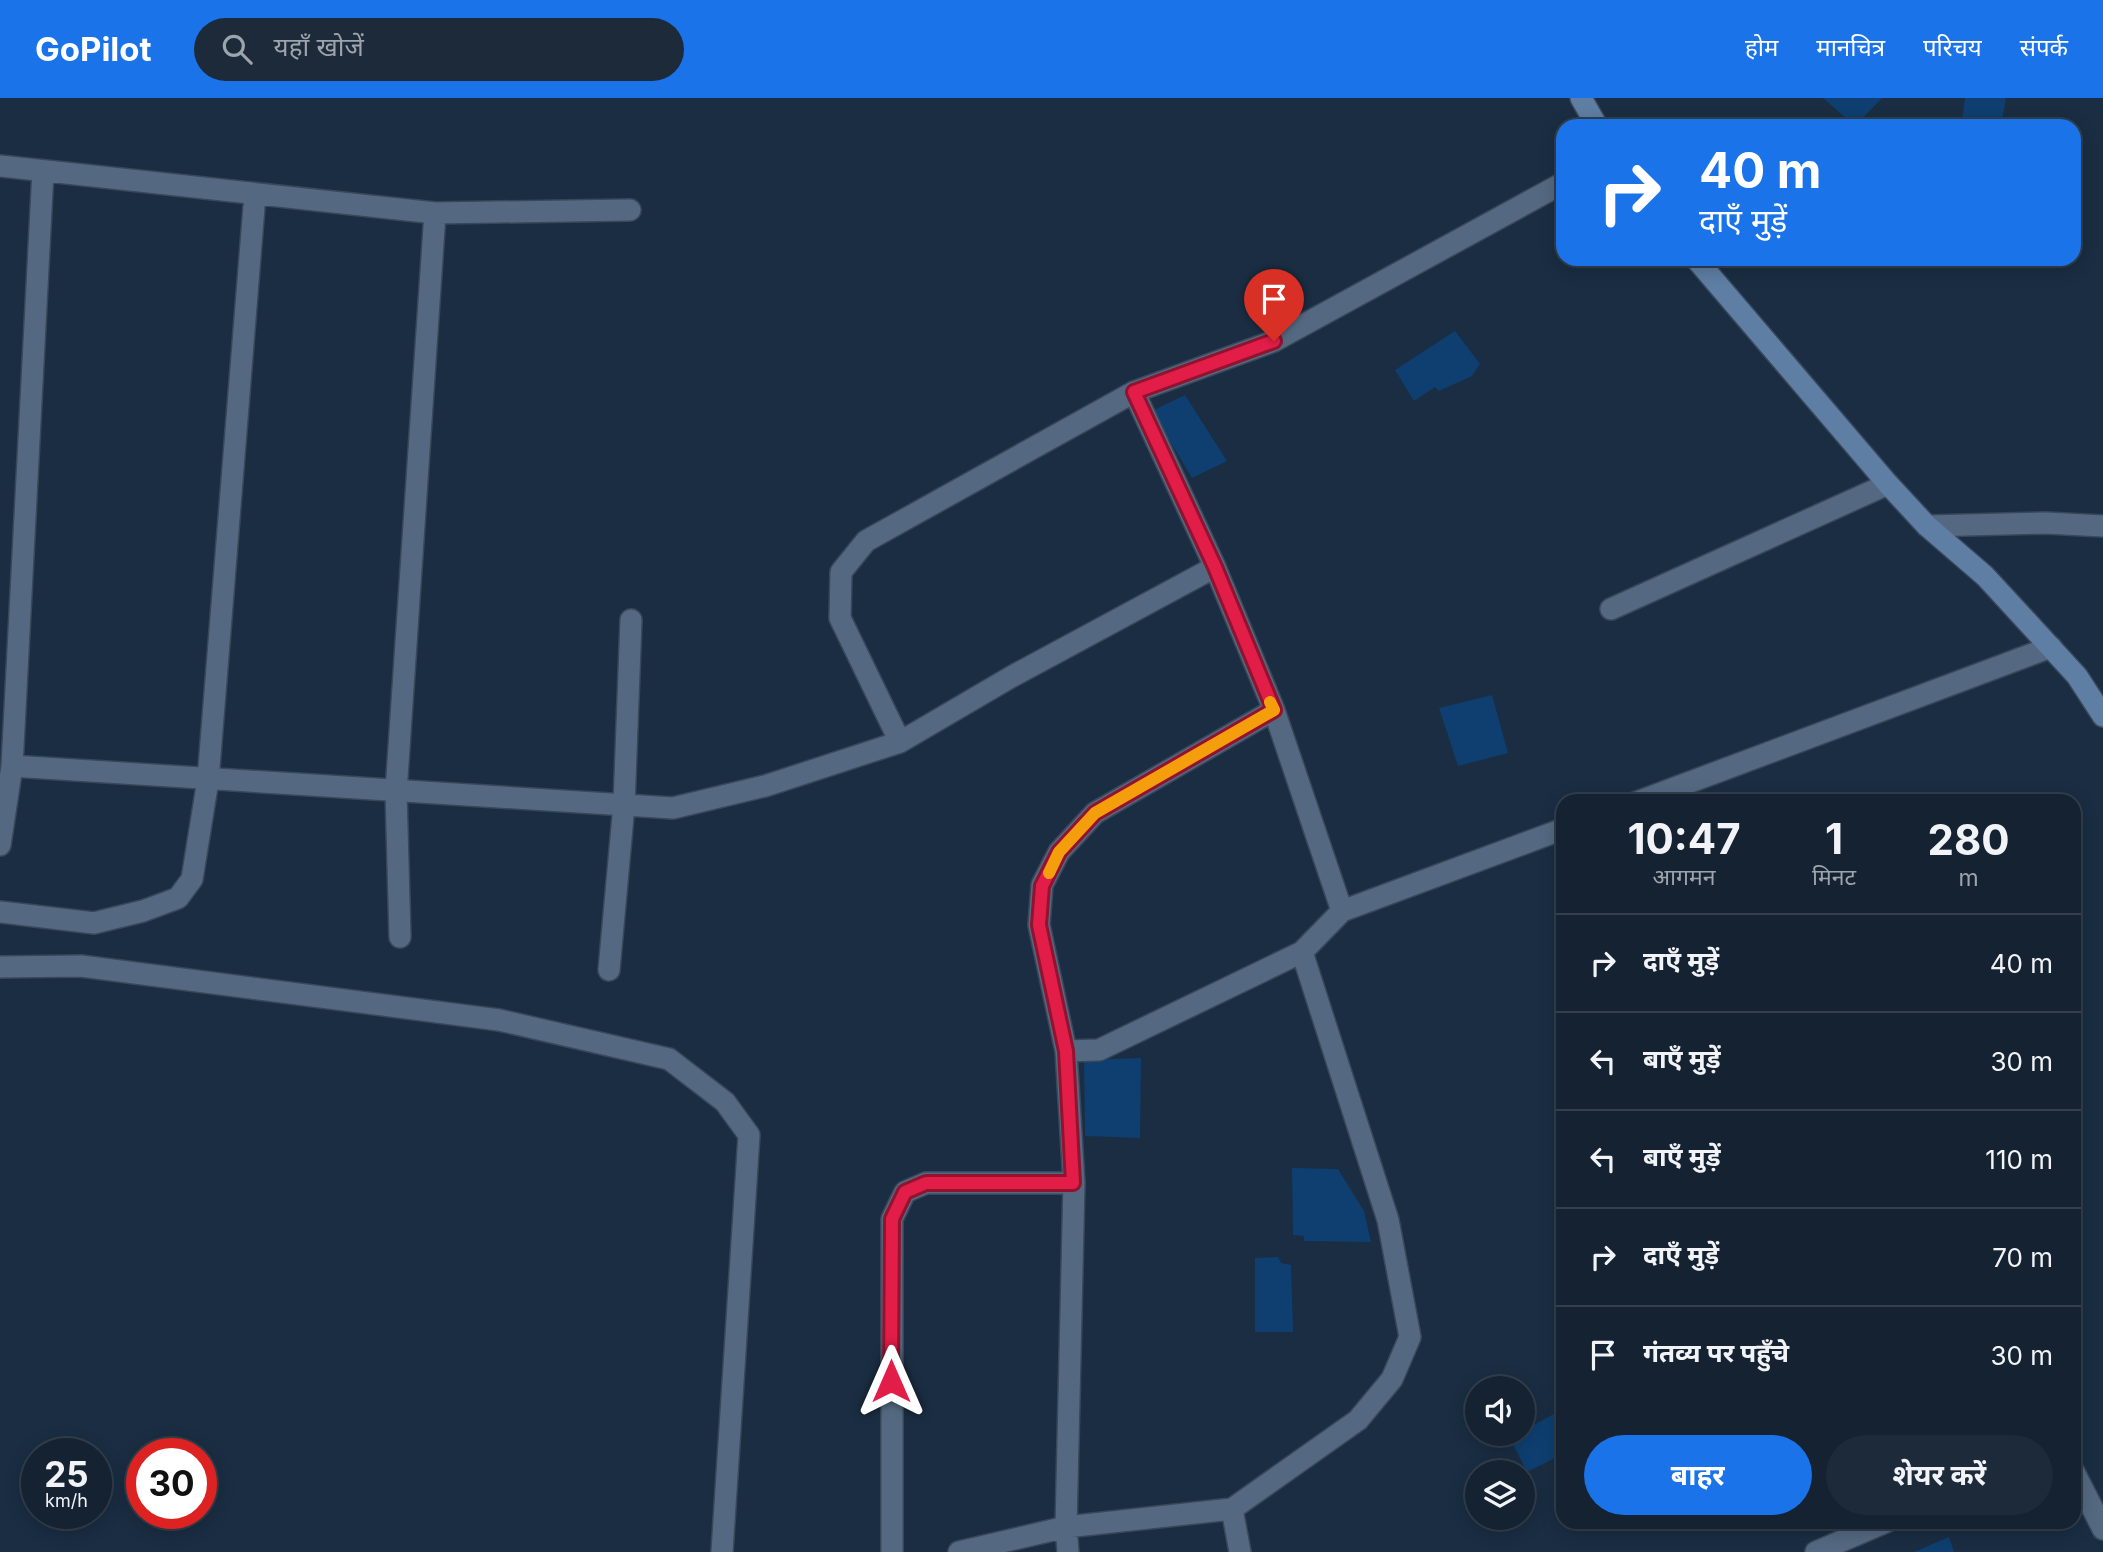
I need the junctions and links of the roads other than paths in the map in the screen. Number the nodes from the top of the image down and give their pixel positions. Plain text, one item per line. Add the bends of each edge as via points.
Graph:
1 (1581, 98) edge
2 (1593, 119) edge
3 (0, 166) edge
4 (43, 171) junction
5 (1556, 187) edge
6 (255, 194) junction
7 (630, 210) dead end
8 (435, 213) junction
9 (1702, 266) edge
10 (1134, 392) junction
11 (1888, 484) junction
12 (1927, 526) junction
13 (2103, 526) edge
14 (1215, 567) junction
15 (1611, 609) dead end
16 (631, 620) dead end
17 (2051, 648) junction
18 (1274, 710) junction
19 (2103, 716) edge
20 (900, 742) junction
21 (12, 766) junction
22 (208, 780) junction
23 (396, 792) junction
24 (1659, 794) edge
25 (624, 805) junction
26 (1556, 832) edge
27 (0, 845) edge
28 (0, 912) edge
29 (1342, 912) junction
30 (400, 937) dead end
31 (1301, 952) junction
32 (0, 967) edge
33 (610, 970) dead end
34 (1066, 1051) junction
35 (1073, 1183) junction
36 (2081, 1486) edge
37 (1232, 1508) junction
38 (1066, 1527) junction
39 (1870, 1529) edge
40 (2103, 1529) edge
41 (722, 1552) edge
42 (892, 1552) edge
43 (959, 1552) edge
44 (1068, 1552) edge
45 (1240, 1552) edge
46 (1816, 1552) edge

1 - 2 street
3 - 4 street
4 - 6 street
4 - 21 street
5 - 10 street via 1274,341
6 - 8 street
6 - 22 street
7 - 8 street
8 - 23 street
9 - 11 street
10 - 14 street
10 - 20 street via 866,541 841,572 840,618
11 - 12 street
11 - 15 street
12 - 13 street
12 - 17 street via 1985,576
14 - 18 street
14 - 20 street
16 - 25 street
17 - 19 street
17 - 24 street
18 - 29 street
18 - 34 street via 1095,813 1059,852 1042,886 1039,925
20 - 25 street via 765,786 673,807
21 - 22 street
21 - 27 street
22 - 23 street
22 - 28 street via 192,879 178,898 94,923
23 - 25 street
23 - 30 street
25 - 33 street
26 - 29 street
29 - 31 street
31 - 34 street via 1100,1050
31 - 37 street via 1388,1220 1410,1337 1392,1379 1358,1420
32 - 41 street via 81,966 499,1020 669,1059 725,1102 749,1135
34 - 35 street
35 - 38 street
35 - 42 street via 926,1183 905,1192 892,1219
36 - 40 street
37 - 38 street
37 - 45 street
38 - 43 street
38 - 44 street
39 - 46 street

